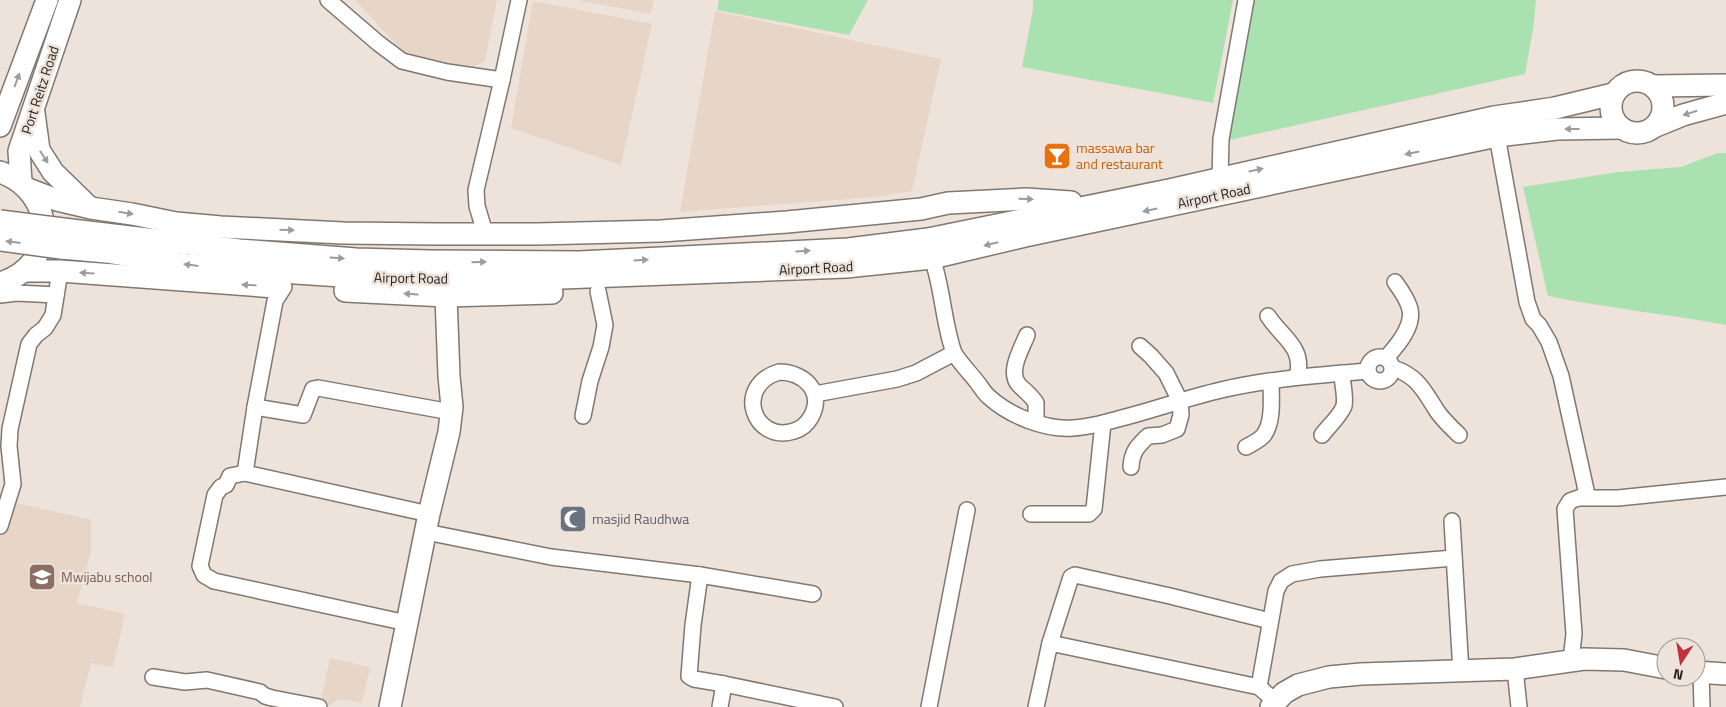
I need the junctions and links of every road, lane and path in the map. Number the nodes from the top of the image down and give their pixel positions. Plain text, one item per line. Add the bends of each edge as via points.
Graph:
1 (47, 0) edge
2 (70, 0) edge
3 (328, 0) edge
4 (519, 0) edge
5 (1246, 0) edge
6 (502, 80) junction
7 (1726, 85) edge
8 (1653, 86) junction
9 (1613, 94) junction
10 (1726, 103) edge
11 (33, 111) junction
12 (0, 126) edge
13 (1656, 126) junction
14 (1621, 128) junction
15 (1496, 136) junction
16 (0, 172) edge
17 (1220, 178) junction
18 (25, 186) junction
19 (1098, 205) junction
20 (91, 208) junction
21 (0, 222) edge
22 (485, 234) junction
23 (0, 240) edge
24 (932, 258) junction
25 (25, 270) junction
26 (431, 270) junction
27 (60, 271) junction
28 (650, 275) junction
29 (1395, 282) dead end
30 (0, 283) edge
31 (284, 287) junction
32 (598, 291) junction
33 (0, 295) edge
34 (56, 295) junction
35 (446, 296) junction
36 (1268, 316) dead end
37 (1027, 334) dead end
38 (1140, 346) dead end
39 (954, 352) junction
40 (1390, 363) junction
41 (1342, 373) junction
42 (1297, 377) junction
43 (1271, 381) junction
44 (815, 394) junction
45 (1180, 401) junction
46 (255, 406) junction
47 (451, 412) junction
48 (583, 416) dead end
49 (1036, 422) junction
50 (1103, 423) junction
51 (5, 428) edge
52 (1322, 435) dead end
53 (1459, 435) dead end
54 (1246, 447) dead end
55 (1131, 467) dead end
56 (245, 473) junction
57 (1726, 487) edge
58 (1581, 498) junction
59 (968, 510) dead end
60 (1031, 514) dead end
61 (1452, 521) dead end
62 (428, 523) junction
63 (0, 526) edge
64 (1454, 558) junction
65 (700, 574) junction
66 (813, 594) dead end
67 (1270, 621) junction
68 (407, 623) junction
69 (1050, 643) junction
70 (1570, 660) junction
71 (1656, 666) edge
72 (1515, 669) junction
73 (1461, 672) junction
74 (1706, 673) edge
75 (1726, 674) edge
76 (153, 677) dead end
77 (724, 684) junction
78 (1258, 687) junction
79 (1700, 687) edge
80 (1273, 704) edge
81 (319, 707) edge
82 (390, 707) edge
83 (720, 707) edge
84 (835, 707) edge
85 (929, 707) edge
86 (1036, 707) edge
87 (1519, 707) edge
88 (1702, 707) edge

12 -> 1 main road
2 - 11 main road, Port Reitz Road
3 - 6 street via 402,61
4 - 6 street
5 - 17 street via 1221,139
6 - 22 street via 476,190
7 - 8 main road
8 - 9 main road via 1639,80 1631,81
8 - 13 main road via 1664,105
9 - 14 main road via 1612,116
17 -> 9 main road, Airport Road
10 -> 13 main road
11 - 18 main road, Port Reitz Road via 19,151
11 -> 20 main road via 39,150 54,172
13 - 14 main road via 1642,133
14 -> 15 main road, Airport Road via 1557,129
15 -> 24 main road, Airport Road
15 - 58 street via 1527,302 1533,319 1549,342 1566,392 1586,490
16 - 18 main road
17 - 19 main road, Airport Road
18 - 20 main road via 58,200
18 - 25 main road via 39,206 44,226 41,246
22 -> 19 main road via 661,231 921,209 948,203 1026,199
26 -> 19 main road, Airport Road via 848,249 928,240
20 -> 22 main road via 221,228
21 -> 26 main road, Airport Road, bridge via 248,251 356,259
26 -> 23 main road, Airport Road, bridge via 356,277 235,269
24 - 28 main road, Airport Road via 846,267
24 - 39 street
25 - 27 main road
25 - 30 main road
26 - 28 main road, Airport Road via 536,279
31 -> 27 main road
27 - 34 street
28 - 32 main road
29 - 40 street via 1410,306 1411,316
35 -> 31 main road
31 - 46 street via 275,300
32 - 35 main road
32 - 48 street via 605,325
33 - 34 street
34 - 51 street via 53,315 29,344
35 - 47 main road
36 - 42 street via 1295,348
37 - 49 street via 1014,377 1036,402
38 - 45 street via 1166,373
39 - 44 street via 916,373 897,379
39 - 49 street via 989,398
40 - 41 street via 1390,377 1381,381 1373,379 1368,371
40 - 53 street via 1418,382 1438,412
41 - 42 street
41 - 52 street via 1344,406
42 - 43 street
43 - 45 street
43 - 54 street via 1266,431
44 - 44 street via 812,416 798,430 788,433 778,433 761,424 753,406 756,388 762,380 779,372 798,375 806,380
45 - 50 street
45 - 55 street via 1177,429 1148,436 1132,454
46 - 47 street via 303,415 313,389 318,388
46 - 56 street
47 - 62 main road
49 - 50 street via 1071,428
50 - 60 street via 1094,509 1089,514
51 - 63 street via 13,484
56 - 62 street
56 - 68 street via 230,476 226,485 215,494 200,566 204,575 214,581
57 - 58 street via 1618,498
58 - 70 street via 1570,501 1565,509 1574,634
59 - 85 street
61 - 64 street
62 - 65 street via 551,557
62 - 68 main road
64 - 67 street via 1292,574 1279,584
64 - 73 street
65 - 66 street
65 - 77 street via 689,676
67 - 69 street via 1077,575 1071,577
67 - 78 street
68 - 82 main road
69 - 78 street
69 - 86 street
70 - 71 main road via 1615,659
70 - 72 main road
72 - 73 main road
72 - 87 street
73 - 80 main road via 1329,677 1298,685
74 - 75 main road
76 - 81 street via 185,682 207,680
77 - 83 street
77 - 84 street
78 - 80 street
79 - 88 street

